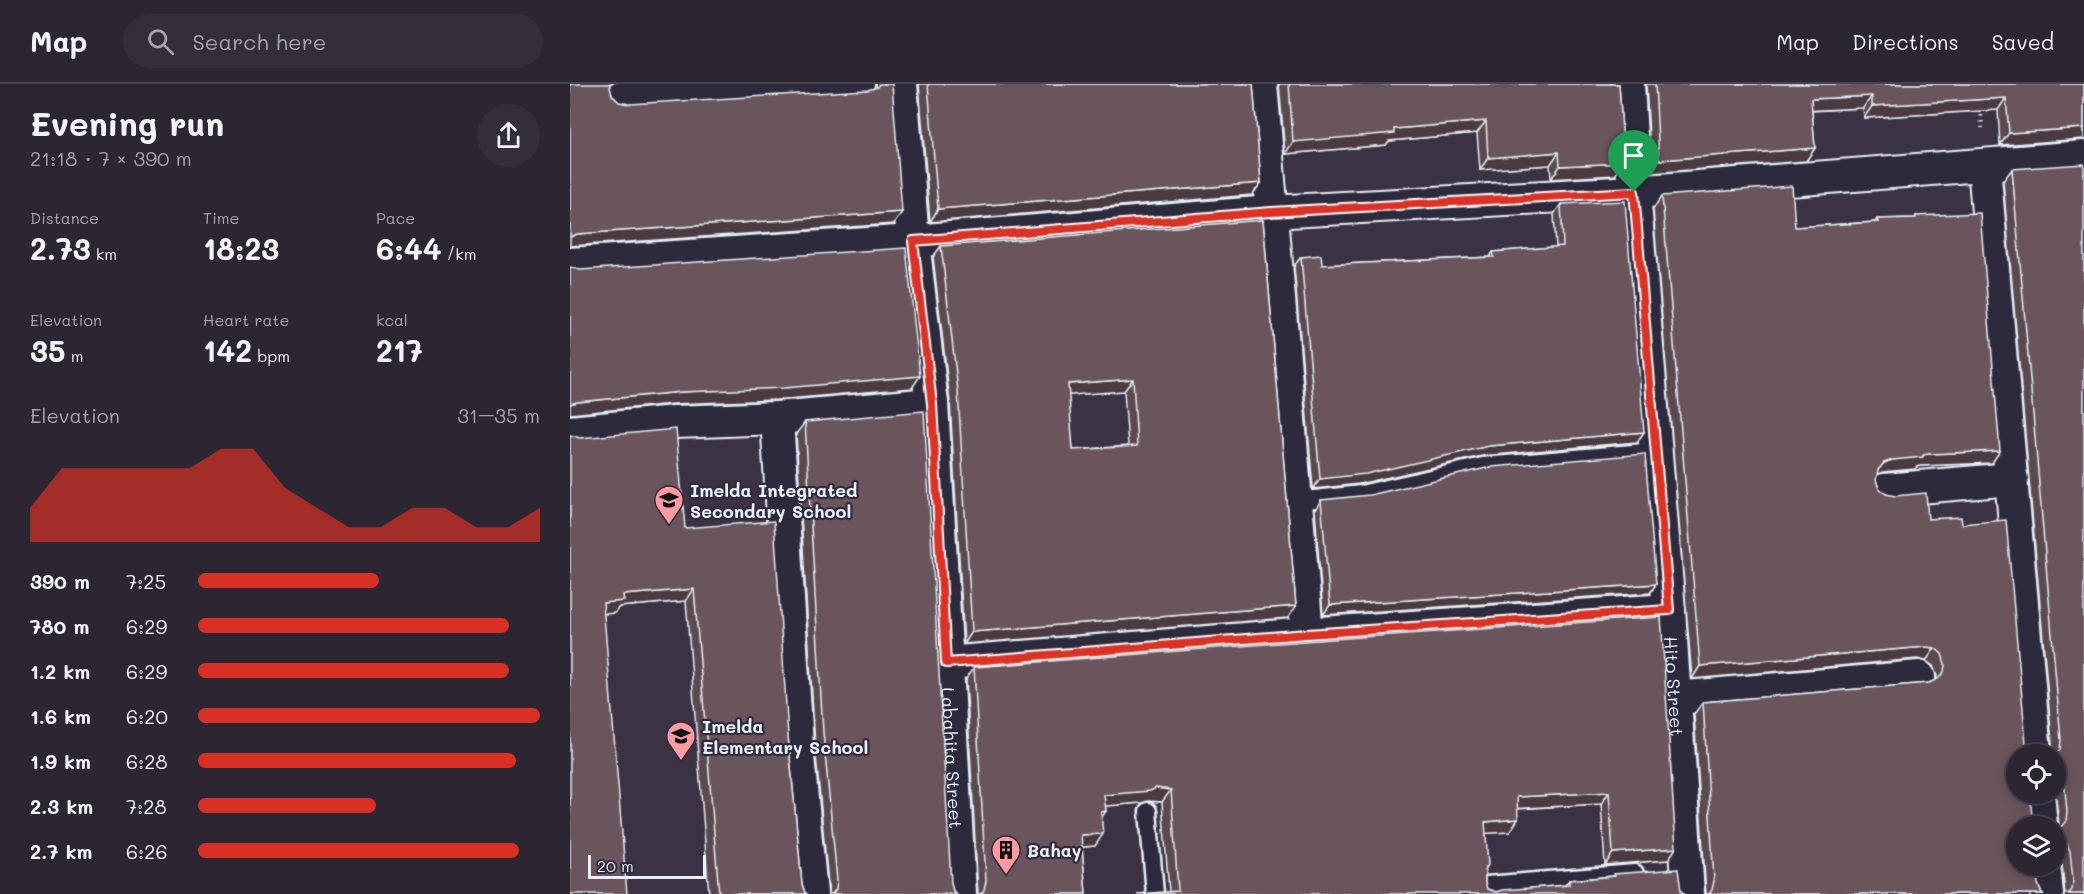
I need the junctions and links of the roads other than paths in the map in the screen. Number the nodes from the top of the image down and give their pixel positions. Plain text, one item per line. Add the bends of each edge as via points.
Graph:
1 (858, 84) edge
2 (901, 84) edge
3 (1261, 84) edge
4 (1628, 84) edge
5 (619, 98) edge
6 (2084, 158) edge
7 (1984, 166) junction
8 (1634, 192) junction
9 (1271, 212) junction
10 (913, 241) junction
11 (570, 264) edge
12 (932, 404) junction
13 (777, 418) junction
14 (570, 432) edge
15 (1656, 451) junction
16 (2012, 479) junction
17 (1885, 490) edge
18 (1296, 501) junction
19 (1669, 610) junction
20 (1307, 634) junction
21 (946, 663) junction
22 (1919, 677) dead end
23 (1675, 698) junction
24 (2034, 744) edge
25 (1148, 811) edge
26 (1651, 872) edge
27 (2045, 876) edge
28 (1683, 878) edge
29 (811, 894) edge
30 (960, 894) edge
31 (1155, 894) edge
32 (1487, 894) edge
33 (2047, 894) edge

1 - 5 street
2 - 10 street, Labahita Street
3 - 9 street
4 - 8 street, Hito Street
6 - 7 street
7 - 8 street
7 - 16 street
8 - 9 street
8 - 15 street, Hito Street
9 - 10 street
9 - 18 street
10 - 11 street
10 - 12 street, Labahita Street
12 - 13 street
12 - 21 street, Labahita Street
13 - 14 street
13 - 29 street via 797,746
15 - 18 lane via 1483,466 1361,494
15 - 19 street, Hito Street
16 - 17 street
16 - 24 street
18 - 20 street
19 - 20 street
19 - 23 street, Hito Street
20 - 21 street
21 - 30 street, Labahita Street
22 - 23 street
23 - 28 street, Hito Street
25 - 31 lane
26 - 32 lane via 1486,885
27 - 33 street

